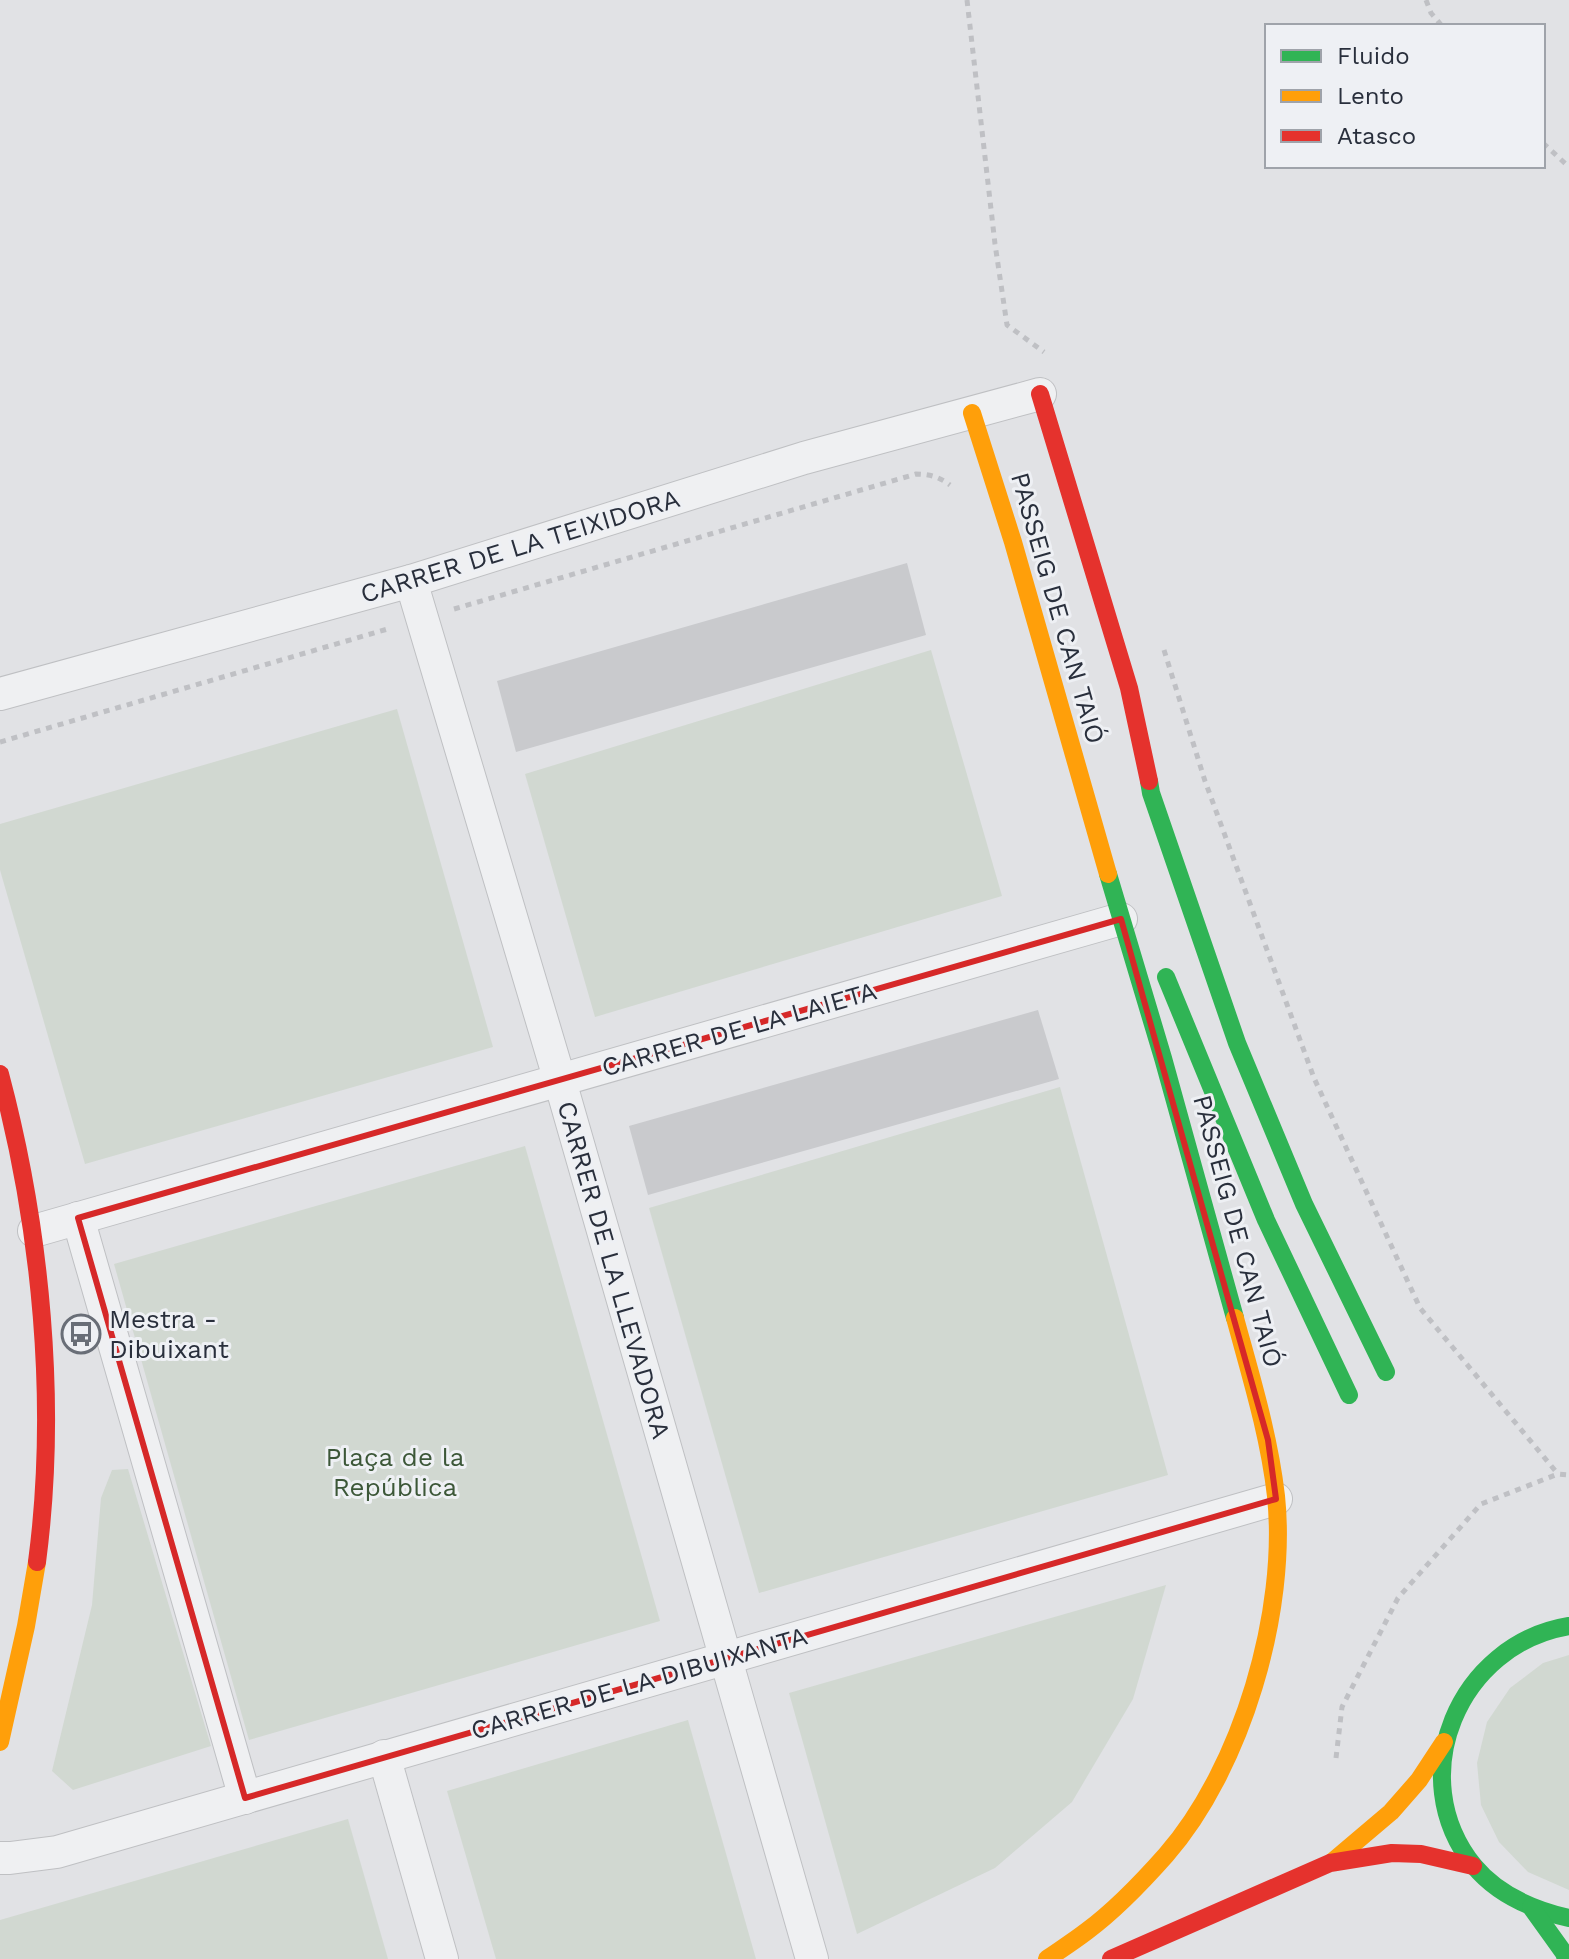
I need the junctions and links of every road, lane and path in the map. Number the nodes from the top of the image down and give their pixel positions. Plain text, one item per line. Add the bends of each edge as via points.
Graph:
1 (967, 0) edge
2 (1426, 0) edge
3 (1440, 24) edge
4 (1545, 145) edge
5 (1569, 167) edge
6 (1052, 359) dead end
7 (1040, 394) joint
8 (972, 413) junction
9 (987, 460) junction
10 (957, 490) dead end
11 (1019, 498) dead end
12 (411, 581) junction
13 (423, 618) junction
14 (1164, 647) dead end
15 (0, 694) edge
16 (0, 742) edge
17 (1121, 919) junction
18 (1161, 962) dead end
19 (0, 1074) edge
20 (560, 1081) junction
21 (78, 1218) junction
22 (34, 1231) junction
23 (1386, 1372) dead end
24 (1349, 1395) dead end
25 (1558, 1474) junction
26 (1569, 1475) edge
27 (1276, 1499) junction
28 (1569, 1626) edge
29 (726, 1658) junction
30 (0, 1742) edge
31 (1444, 1742) junction
32 (384, 1756) junction
33 (1336, 1758) dead end
34 (245, 1798) junction
35 (0, 1858) edge
36 (1330, 1863) junction
37 (1473, 1866) junction
38 (1531, 1907) junction
39 (1569, 1918) edge
40 (442, 1959) edge
41 (812, 1959) edge
42 (1047, 1959) edge
43 (1111, 1959) edge
44 (1566, 1959) edge

1 - 6 path via 1007,325
2 - 3 path
4 - 5 path
7 - 8 street, CARRER DE LA TEIXIDORA
7 - 23 main road, PASSEIG DE CAN TAIÓ via 1129,688 1151,793 1237,1043 1304,1204
8 - 9 main road, PASSEIG DE CAN TAIÓ
8 - 12 street, CARRER DE LA TEIXIDORA via 804,458
9 - 11 main road, PASSEIG DE CAN TAIÓ
9 - 17 main road, PASSEIG DE CAN TAIÓ
10 - 13 path via 943,479 916,474
12 - 13 street, CARRER DE LA LLEVADORA
12 - 15 street, CARRER DE LA TEIXIDORA
13 - 16 path
13 - 20 street, CARRER DE LA LLEVADORA
14 - 25 path via 1205,781 1314,1078 1420,1308
17 - 20 street, CARRER DE LA LAIETA
17 - 27 main road, PASSEIG DE CAN TAIÓ via 1268,1440
18 - 24 main road, PASSEIG DE CAN TAIÓ via 1266,1220
19 - 22 main road
20 - 21 street, CARRER DE LA LAIETA
20 - 29 street, CARRER DE LA LLEVADORA
21 - 22 street, CARRER DE LA LAIETA
21 - 34 street
22 - 30 main road via 45,1361 43,1508
25 - 26 path
25 - 33 path via 1481,1504 1398,1598 1342,1707
27 - 29 street, CARRER DE LA DIBUIXANTA
27 - 42 main road, PASSEIG DE CAN TAIÓ via 1278,1550 1268,1638 1246,1712 1215,1782 1167,1854 1139,1884 1089,1930
28 - 31 main road via 1526,1638 1497,1657 1472,1682
29 - 32 street, CARRER DE LA DIBUIXANTA
29 - 41 street, CARRER DE LA LLEVADORA
31 - 36 main road via 1391,1812
31 - 37 main road via 1443,1798 1456,1839
32 - 34 street, CARRER DE LA DIBUIXANTA
32 - 40 street
34 - 35 street, CARRER DE LA DIBUIXANTA via 57,1852
36 - 37 main road via 1392,1853
36 - 43 main road
37 - 38 main road
38 - 39 main road
38 - 44 main road

